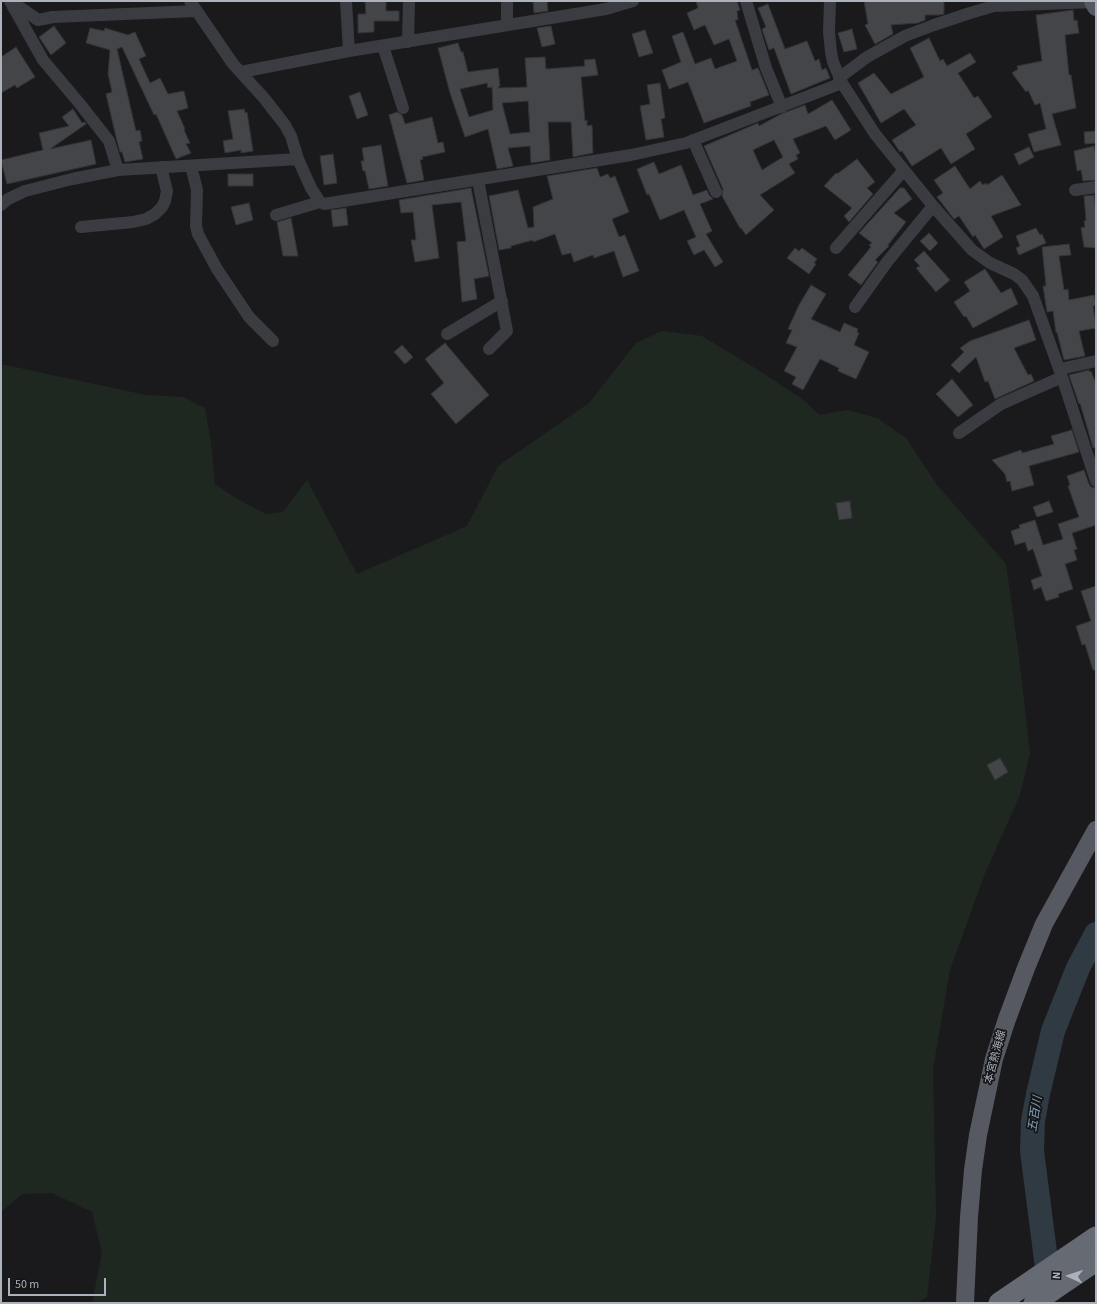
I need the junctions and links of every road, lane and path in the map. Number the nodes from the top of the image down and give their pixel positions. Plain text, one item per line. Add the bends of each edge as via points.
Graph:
1 (346, 1) edge
2 (409, 1) edge
3 (507, 1) edge
4 (633, 1) edge
5 (746, 1) edge
6 (830, 1) edge
7 (12, 4) edge
8 (1094, 4) edge
9 (609, 5) edge
10 (193, 6) edge
11 (976, 6) edge
12 (507, 25) junction
13 (408, 42) junction
14 (383, 46) junction
15 (349, 51) junction
16 (241, 72) junction
17 (840, 80) junction
18 (782, 107) junction
19 (403, 108) dead end
20 (693, 140) junction
21 (298, 159) junction
22 (191, 166) junction
23 (161, 167) junction
24 (118, 170) junction
25 (904, 170) junction
26 (478, 180) junction
27 (1096, 187) edge
28 (1075, 190) dead end
29 (716, 192) dead end
30 (1, 202) edge
31 (320, 202) junction
32 (933, 206) junction
33 (276, 215) dead end
34 (81, 227) dead end
35 (836, 248) dead end
36 (502, 301) junction
37 (856, 307) dead end
38 (447, 334) dead end
39 (273, 341) dead end
40 (489, 349) dead end
41 (1096, 361) edge
42 (1061, 373) junction
43 (959, 433) dead end
44 (1096, 481) edge
45 (1096, 830) edge
46 (1096, 1237) edge
47 (1096, 1261) edge
48 (965, 1303) edge
49 (999, 1303) edge
50 (1034, 1303) edge

1 - 15 street
2 - 13 street
3 - 12 street
4 - 9 street
5 - 18 street via 764,62
6 - 17 street via 829,42
7 - 10 street via 38,20
7 - 24 street via 43,60 109,142
8 - 11 street
9 - 12 street
10 - 16 street
11 - 17 street via 905,36 867,57
12 - 13 street
13 - 14 street
14 - 15 street
14 - 19 street
15 - 16 street
16 - 21 street via 285,125
17 - 18 street
17 - 25 street via 875,134
18 - 20 street
20 - 26 street via 631,155
20 - 29 street
21 - 22 street
21 - 31 street
22 - 23 street
22 - 39 street via 197,190 198,234 217,269 249,317
23 - 24 street
23 - 34 street via 166,196 162,207 155,214 133,222
24 - 30 street via 25,191
25 - 32 street
25 - 35 street
26 - 31 street via 329,204
26 - 36 street
27 - 28 street
31 - 33 street
32 - 37 street via 887,262
32 - 42 street via 972,250 990,263 1014,274 1027,285
36 - 38 street
36 - 40 street via 508,331
41 - 42 street
42 - 43 street via 1001,404
42 - 44 street
45 - 48 main road, 本宮熱海線 via 1044,924 994,1059 973,1170
46 - 49 highway
47 - 50 highway

